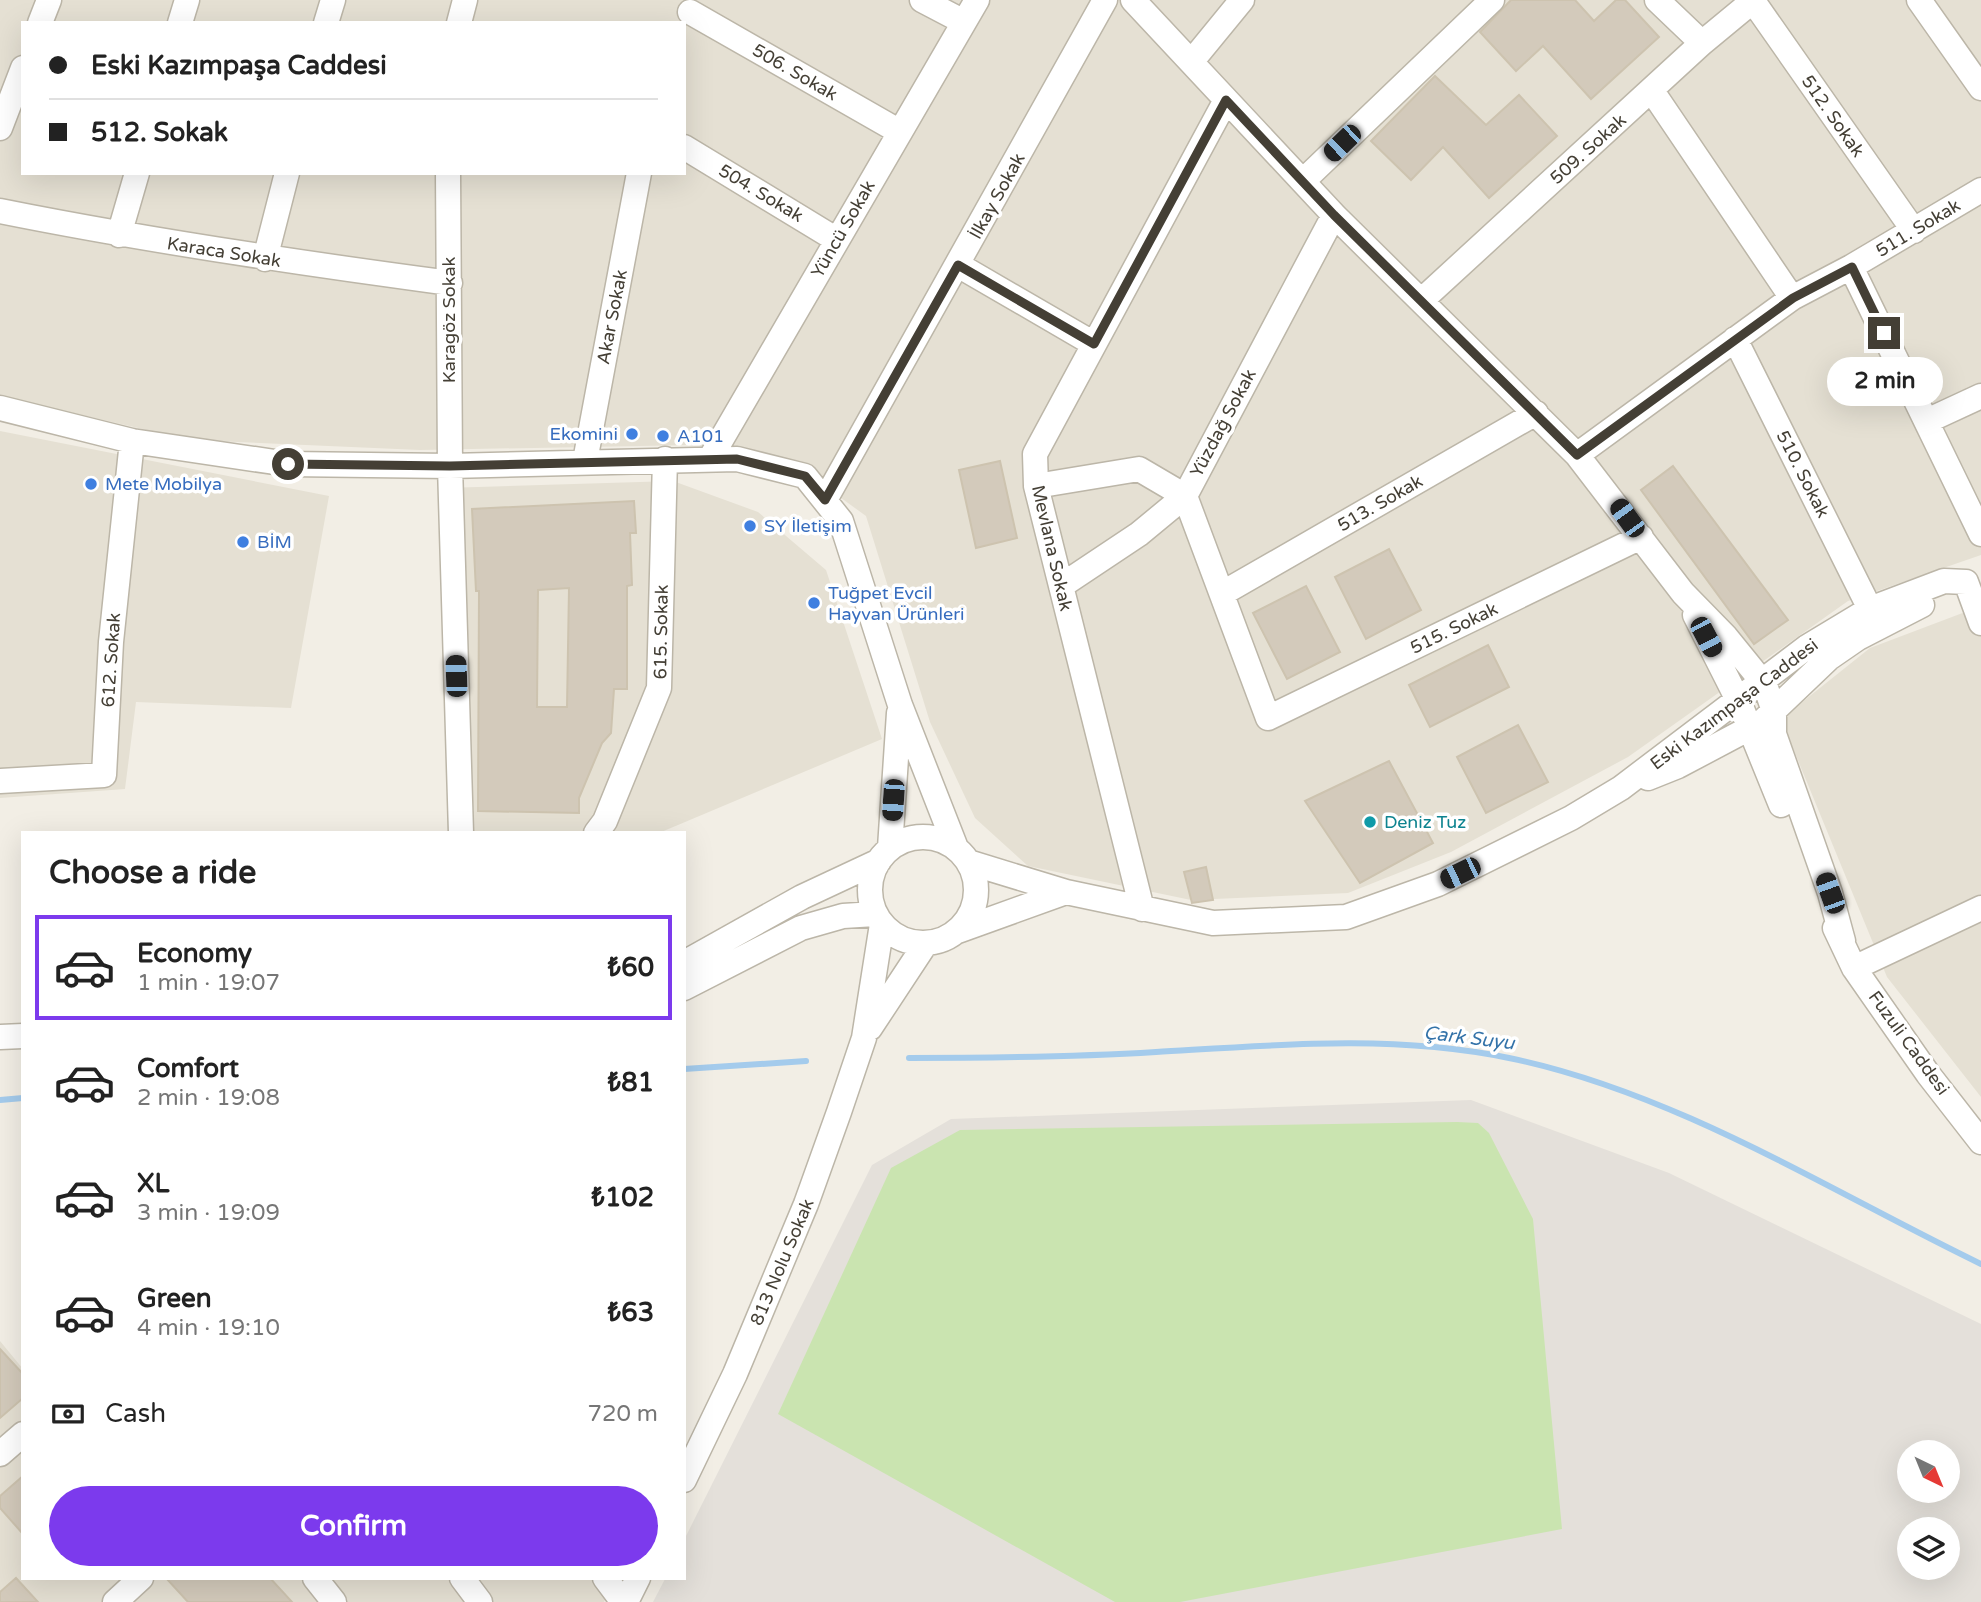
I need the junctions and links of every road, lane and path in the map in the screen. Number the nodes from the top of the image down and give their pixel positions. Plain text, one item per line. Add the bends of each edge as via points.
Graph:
1 (49, 0) edge
2 (187, 0) edge
3 (332, 0) edge
4 (465, 0) edge
5 (922, 0) edge
6 (977, 0) edge
7 (1105, 0) edge
8 (1133, 0) edge
9 (1242, 0) edge
10 (1492, 0) edge
11 (1657, 0) edge
12 (1754, 0) edge
13 (1919, 0) edge
14 (690, 13) edge
15 (41, 21) edge
16 (181, 21) edge
17 (327, 21) edge
18 (460, 21) edge
19 (964, 22) junction
20 (1702, 43) junction
21 (1192, 61) junction
22 (21, 73) edge
23 (1981, 88) edge
24 (1652, 91) junction
25 (1226, 100) junction
26 (0, 128) edge
27 (900, 132) junction
28 (686, 147) edge
29 (136, 175) edge
30 (286, 175) edge
31 (447, 175) edge
32 (639, 175) edge
33 (1303, 181) junction
34 (1981, 190) edge
35 (0, 211) edge
36 (1334, 215) junction
37 (1914, 231) junction
38 (119, 235) junction
39 (837, 240) junction
40 (265, 259) junction
41 (958, 265) junction
42 (1852, 267) junction
43 (450, 283) junction
44 (1793, 298) junction
45 (1422, 300) junction
46 (1735, 339) junction
47 (1094, 344) junction
48 (1981, 396) edge
49 (0, 408) edge
50 (1536, 412) junction
51 (1927, 421) junction
52 (132, 441) junction
53 (1577, 455) junction
54 (665, 459) junction
55 (710, 459) junction
56 (585, 461) junction
57 (450, 466) junction
58 (1036, 486) junction
59 (1185, 496) junction
60 (825, 500) junction
61 (1981, 534) edge
62 (1641, 537) junction
63 (1973, 579) edge
64 (1061, 586) junction
65 (1223, 593) junction
66 (1684, 593) junction
67 (1870, 609) junction
68 (1981, 623) edge
69 (1761, 680) junction
70 (1737, 697) junction
71 (900, 705) junction
72 (1774, 711) junction
73 (1268, 718) joint
74 (1750, 729) junction
75 (0, 781) edge
76 (1621, 788) junction
77 (461, 831) edge
78 (598, 831) edge
79 (884, 854) junction
80 (962, 855) junction
81 (1066, 892) junction
82 (1981, 908) edge
83 (1142, 909) junction
84 (879, 919) junction
85 (955, 932) junction
86 (1843, 941) junction
87 (926, 943) junction
88 (686, 962) edge
89 (1854, 968) junction
90 (686, 987) edge
91 (21, 1035) edge
92 (0, 1037) edge
93 (864, 1038) junction
94 (1981, 1142) edge
95 (21, 1436) edge
96 (0, 1454) edge
97 (686, 1476) edge
98 (139, 1580) edge
99 (317, 1580) edge
100 (464, 1580) edge
101 (607, 1580) edge
102 (637, 1580) edge
103 (116, 1602) edge
104 (334, 1602) edge
105 (480, 1602) edge
106 (625, 1602) edge

1 - 15 street
2 - 16 street
3 - 17 street
4 - 18 street
5 - 19 street
6 - 19 street, Yüncü Sokak
7 - 41 street, İlkay Sokak
8 - 21 street
9 - 21 street
10 - 33 street
11 - 20 street
12 - 20 street, 509. Sokak
12 - 37 street, 512. Sokak
13 - 23 street
14 - 27 street, 506. Sokak
19 - 27 street, Yüncü Sokak
20 - 24 street, 509. Sokak
21 - 25 street
22 - 26 street
24 - 44 street
24 - 45 street, 509. Sokak
25 - 33 street
25 - 47 street, Mevlana Sokak
27 - 39 street, Yüncü Sokak
28 - 39 street, 504. Sokak
29 - 38 street
30 - 40 street
31 - 43 street, Karagöz Sokak
32 - 56 street, Akar Sokak
33 - 36 street
34 - 37 street, 511. Sokak
35 - 38 street, Karaca Sokak
36 - 45 street
36 - 59 street, Yüzdağ Sokak
37 - 42 street, 511. Sokak
38 - 40 street, Karaca Sokak
39 - 55 street, Yüncü Sokak
40 - 43 street, Karaca Sokak
41 - 47 street
41 - 60 street, İlkay Sokak
42 - 44 street, 511. Sokak
42 - 51 street
43 - 57 street, Karagöz Sokak
44 - 46 street, 511. Sokak
45 - 50 street
46 - 53 street, 511. Sokak
46 - 67 street, 510. Sokak
47 - 58 street, Mevlana Sokak via 1035,454
48 - 51 street
49 - 52 street
50 - 53 street
50 - 65 street, 513. Sokak
51 - 61 street
52 - 57 street via 288,464
52 - 75 street, 612. Sokak via 111,642 104,775
53 - 62 street
54 - 55 street
54 - 56 street
54 - 78 street, 615. Sokak via 659,688
55 - 60 street via 737,459 805,476
56 - 57 street
57 - 77 street
58 - 59 street via 1139,469
58 - 64 street, Mevlana Sokak
59 - 64 street via 1139,534
59 - 65 street, Yüzdağ Sokak
60 - 71 street via 841,521
62 - 66 street
62 - 73 street, 515. Sokak
63 - 67 street, Eski Kazımpaşa Caddesi via 1944,581
63 - 68 street
63 - 72 street, Eski Kazımpaşa Caddesi via 1858,638 1829,658
64 - 83 street, Mevlana Sokak
65 - 73 street, Yüzdağ Sokak
66 - 69 street
66 - 70 street
67 - 69 street, Eski Kazımpaşa Caddesi
69 - 70 street, Eski Kazımpaşa Caddesi
69 - 72 street
70 - 74 street
70 - 76 street, Eski Kazımpaşa Caddesi
71 - 79 street
71 - 80 street
72 - 74 street, Eski Kazımpaşa Caddesi
72 - 86 street via 1774,734
74 - 76 street, Eski Kazımpaşa Caddesi via 1678,766
74 - 86 street via 1820,902
76 - 83 street, Eski Kazımpaşa Caddesi via 1572,818 1438,884 1346,917 1213,923
79 - 80 street via 906,840 923,837 941,840
79 - 84 street via 871,878 870,896
79 - 88 street
80 - 81 street, Eski Kazımpaşa Caddesi
80 - 85 street via 974,876 974,899 966,921
81 - 83 street, Eski Kazımpaşa Caddesi
81 - 85 street
82 - 89 street
84 - 87 street via 894,935
84 - 90 street via 843,916 801,928
84 - 93 street
85 - 87 street
86 - 89 street, Fuzuli Caddesi
87 - 93 street
89 - 94 street, Fuzuli Caddesi
91 - 92 street
93 - 97 street, 813 Nolu Sokak via 806,1204 735,1374
95 - 96 street
98 - 103 street
99 - 104 street
100 - 105 street
101 - 106 street
102 - 106 street

